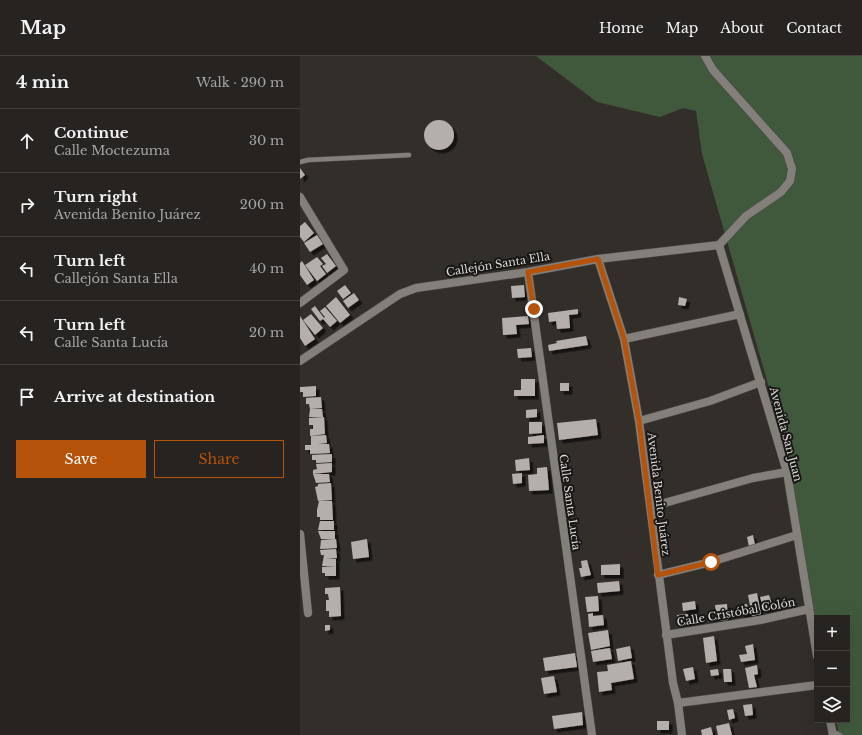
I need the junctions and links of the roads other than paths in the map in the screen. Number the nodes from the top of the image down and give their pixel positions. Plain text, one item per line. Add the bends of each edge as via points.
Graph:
1 (705, 56) edge
2 (409, 155) dead end
3 (300, 162) edge
4 (300, 198) edge
5 (303, 210) edge
6 (720, 245) junction
7 (598, 259) junction
8 (528, 272) junction
9 (300, 303) edge
10 (740, 314) junction
11 (624, 339) junction
12 (300, 361) edge
13 (760, 382) junction
14 (639, 421) junction
15 (787, 472) junction
16 (650, 507) junction
17 (300, 534) edge
18 (797, 535) junction
19 (658, 575) junction
20 (809, 609) junction
21 (308, 613) dead end
22 (666, 636) junction
23 (816, 651) edge
24 (814, 686) edge
25 (678, 702) junction
26 (831, 723) edge
27 (833, 733) edge
28 (592, 735) edge
29 (682, 735) edge
30 (840, 735) edge

1 - 6 street via 713,70 787,153 792,169 790,181 781,192 746,216
2 - 3 lane
4 - 5 street
5 - 9 street via 344,270
6 - 7 street, Callejón Santa Ella
6 - 10 street, Avenida San Juan
7 - 8 street, Callejón Santa Ella
7 - 11 street, Avenida Benito Juárez
8 - 12 street, Callejón Santa Ella via 416,288 405,292
8 - 28 street, Calle Santa Lucía
10 - 11 street
10 - 13 street, Avenida San Juan
11 - 14 street, Avenida Benito Juárez
13 - 14 street via 710,401
13 - 15 street, Avenida San Juan
14 - 16 street, Avenida Benito Juárez
15 - 16 street via 753,478
15 - 18 street, Avenida San Juan
16 - 19 street, Avenida Benito Juárez
17 - 21 street
18 - 19 street via 711,562
18 - 20 street, Avenida San Juan
19 - 22 street, Avenida Benito Juárez
20 - 22 street, Calle Cristóbal Colón
20 - 23 street, Avenida San Juan
22 - 25 street, Avenida Benito Juárez
24 - 25 street
25 - 29 street, Avenida Benito Juárez
26 - 27 street
27 - 30 lane

